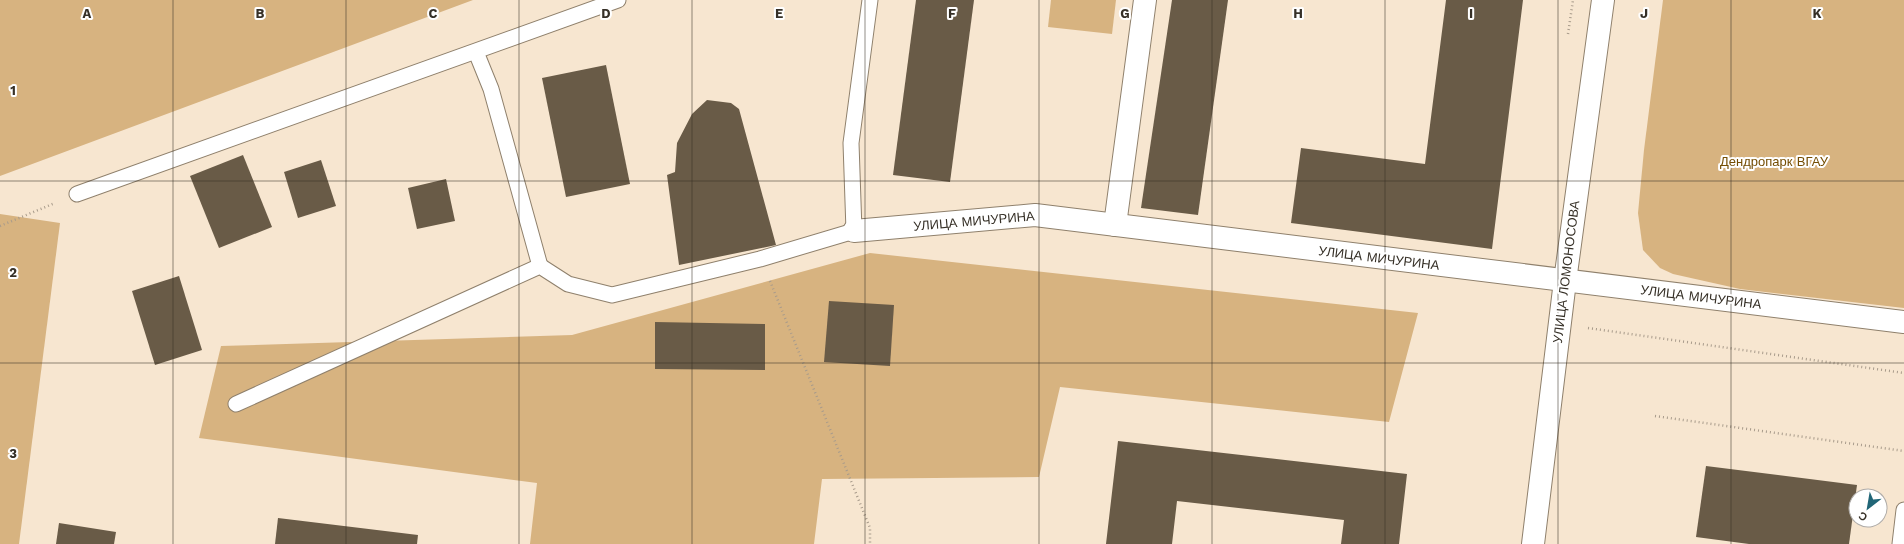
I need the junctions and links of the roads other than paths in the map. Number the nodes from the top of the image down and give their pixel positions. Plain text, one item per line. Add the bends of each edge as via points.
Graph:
1 (618, 0) edge
2 (870, 0) edge
3 (1145, 0) edge
4 (1603, 0) edge
5 (476, 52) junction
6 (77, 194) road end
7 (1115, 225) junction
8 (854, 232) junction
9 (540, 266) junction
10 (1565, 281) junction
11 (1904, 322) edge
12 (236, 404) dead end
13 (1904, 510) edge
14 (1533, 544) edge
15 (1900, 544) edge

1 - 5 lane
2 - 8 lane via 851,143
3 - 7 street
4 - 10 street, УЛИЦА ЛОМОНОСОВА
5 - 6 lane
5 - 9 lane via 491,89
7 - 8 street, УЛИЦА МИЧУРИНА via 1034,215
7 - 10 street, УЛИЦА МИЧУРИНА
8 - 9 lane via 760,259 612,295 568,284
9 - 12 lane
10 - 11 street, УЛИЦА МИЧУРИНА
10 - 14 street, УЛИЦА ЛОМОНОСОВА
13 - 15 lane

